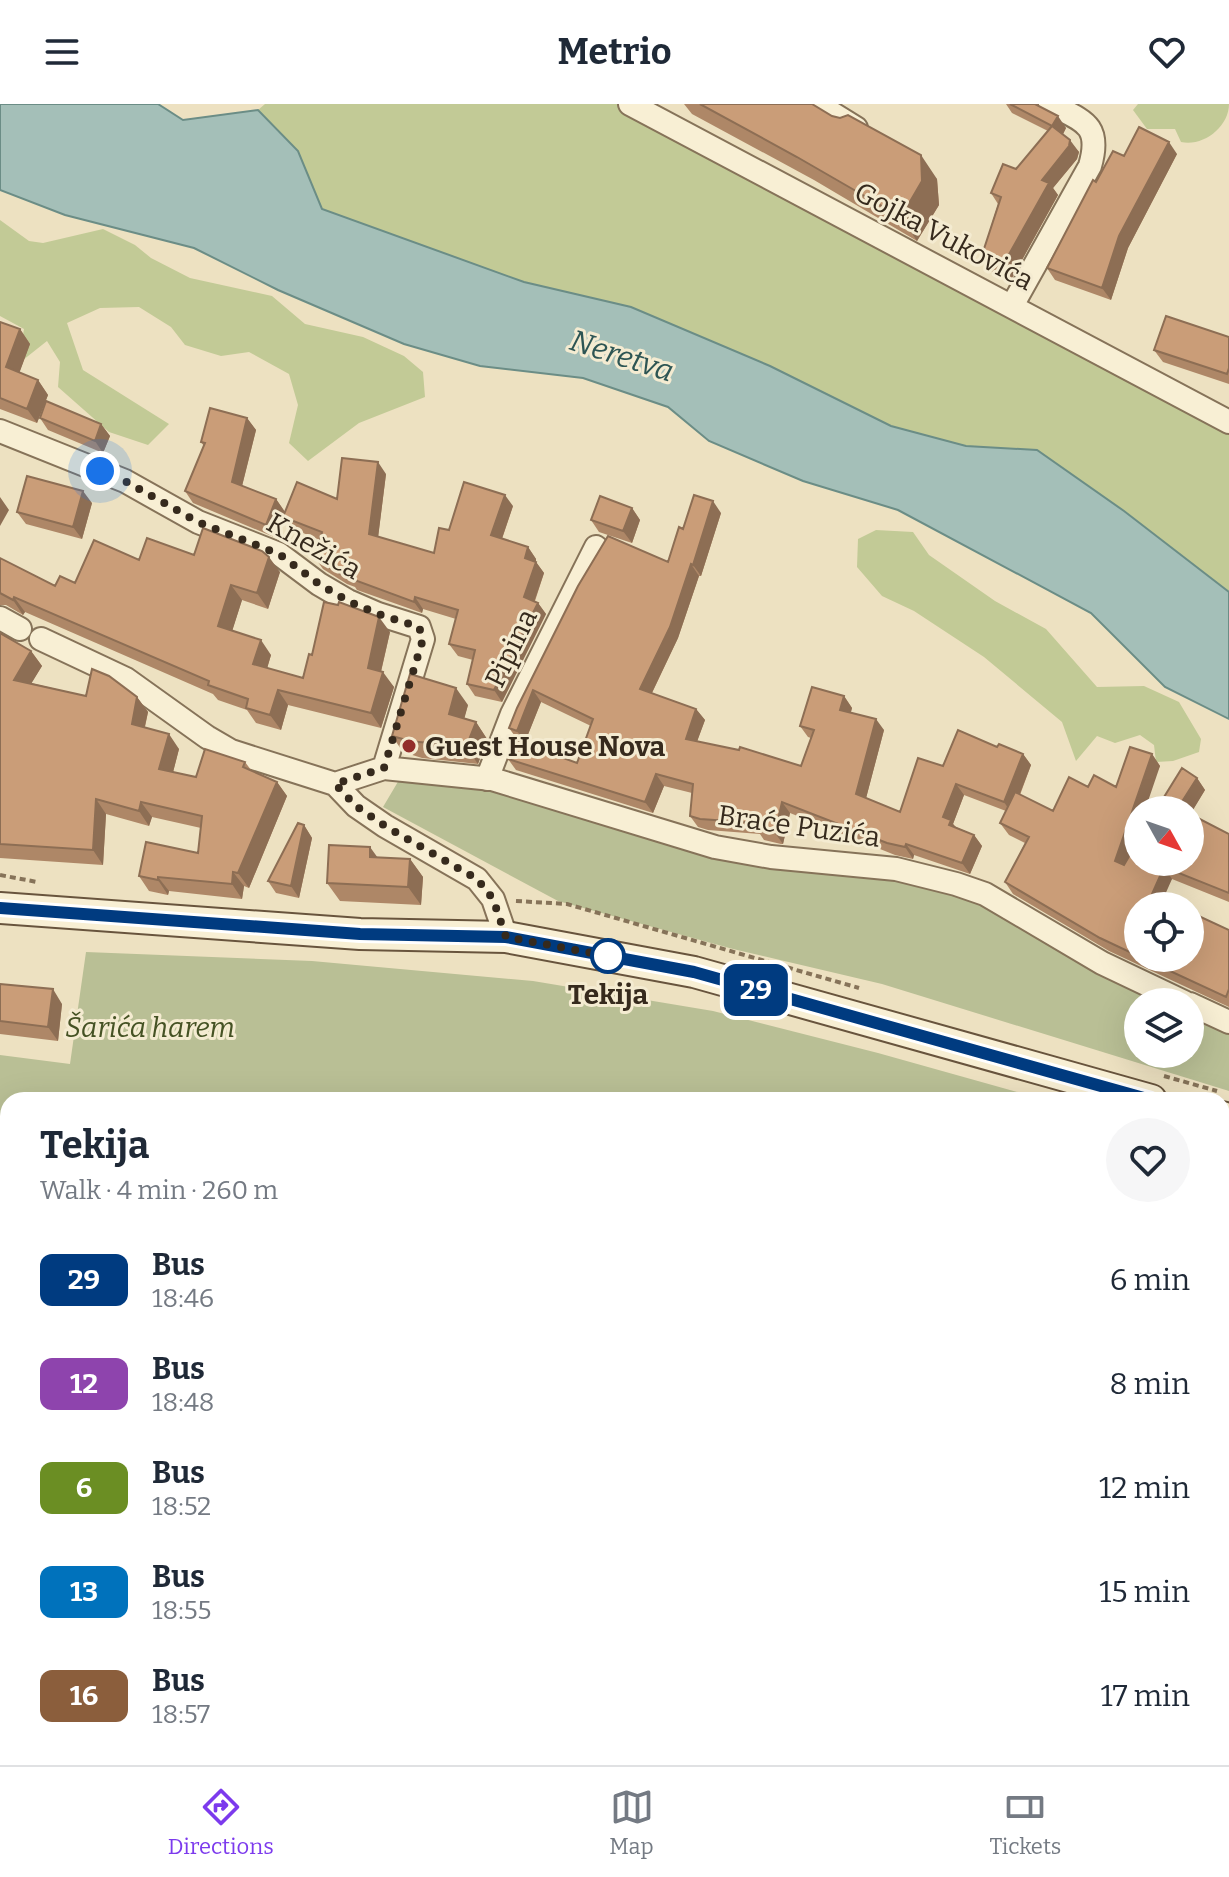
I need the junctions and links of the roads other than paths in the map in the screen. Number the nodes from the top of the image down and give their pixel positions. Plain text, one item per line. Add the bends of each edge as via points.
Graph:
1 (630, 104) edge
2 (817, 104) edge
3 (1050, 104) edge
4 (658, 111) edge
5 (856, 128) edge
6 (1012, 306) junction
7 (1229, 422) edge
8 (0, 431) edge
9 (596, 547) dead end
10 (0, 618) edge
11 (384, 768) junction
12 (487, 779) junction
13 (335, 784) junction
14 (0, 908) edge
15 (506, 937) junction
16 (1155, 988) edge
17 (1204, 1010) edge
18 (1229, 1022) edge
19 (1122, 1092) edge

1 - 4 street, Gojka Vukovića
2 - 5 street
3 - 6 street via 1089,127 1096,146
4 - 6 street, Gojka Vukovića
6 - 7 street, Gojka Vukovića
8 - 11 street, Knežića via 125,481 198,522 279,554 348,601 419,627 423,639
9 - 12 street, Pipina via 517,702
10 - 13 street via 126,679 231,751
11 - 12 street, Braće Puzića
11 - 13 street
12 - 16 street, Braće Puzića via 715,847 896,869 956,884 985,894
13 - 15 street via 385,826 477,879 493,899
14 - 15 street via 360,934
15 - 19 street via 694,972
17 - 18 street

